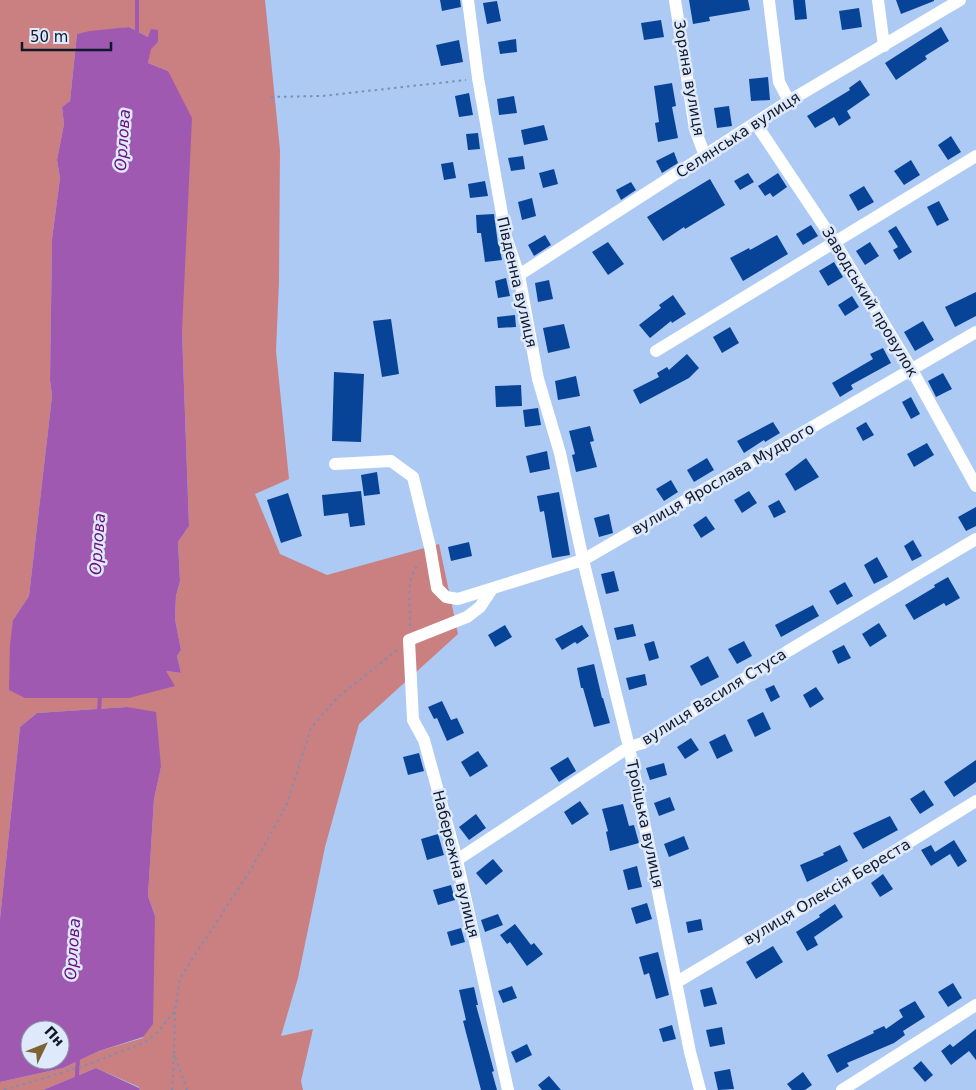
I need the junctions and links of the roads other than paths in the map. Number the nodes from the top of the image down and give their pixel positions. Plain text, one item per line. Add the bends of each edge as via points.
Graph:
1 (468, 0) edge
2 (675, 0) edge
3 (878, 0) edge
4 (960, 0) edge
5 (769, 2) dead end
6 (884, 46) junction
7 (789, 101) junction
8 (756, 124) junction
9 (705, 156) junction
10 (976, 156) edge
11 (834, 240) junction
12 (519, 276) junction
13 (976, 332) edge
14 (656, 350) dead end
15 (912, 370) junction
16 (336, 464) dead end
17 (976, 486) edge
18 (976, 539) edge
19 (583, 560) junction
20 (492, 589) junction
21 (629, 747) junction
22 (976, 800) edge
23 (457, 860) junction
24 (678, 982) junction
25 (976, 1005) edge
26 (508, 1090) edge
27 (700, 1090) edge
28 (842, 1090) edge

1 - 12 street, Південна вулиця via 506,237
2 - 9 street, Зоряна вулиця via 696,130
3 - 6 street
4 - 6 street, Селянська вулиця
5 - 7 street via 779,82
6 - 7 street, Селянська вулиця
7 - 8 street, Селянська вулиця
8 - 9 street, Селянська вулиця
8 - 11 street, Заводський провулок
9 - 12 street, Селянська вулиця
10 - 11 street
11 - 14 street
11 - 15 street, Заводський провулок
12 - 19 street, Південна вулиця via 538,379 560,453
13 - 15 street, вулиця Ярослава Мудрого
15 - 17 street, Заводський провулок
15 - 19 street, вулиця Ярослава Мудрого
16 - 20 street, вулиця Ярослава Мудрого via 391,461 413,477 437,588 446,597 458,599
18 - 21 street, вулиця Василя Стуса via 788,651 643,743
19 - 20 street, вулиця Ярослава Мудрого
19 - 21 street, Троїцька вулиця
20 - 23 street, Набережна вулиця via 480,607 467,617 409,640 412,720 424,740
21 - 23 street, вулиця Василя Стуса
21 - 24 street, Троїцька вулиця
22 - 24 street, вулиця Олексія Береста
23 - 26 street, Набережна вулиця
24 - 27 street, Троїцька вулиця
25 - 28 street

